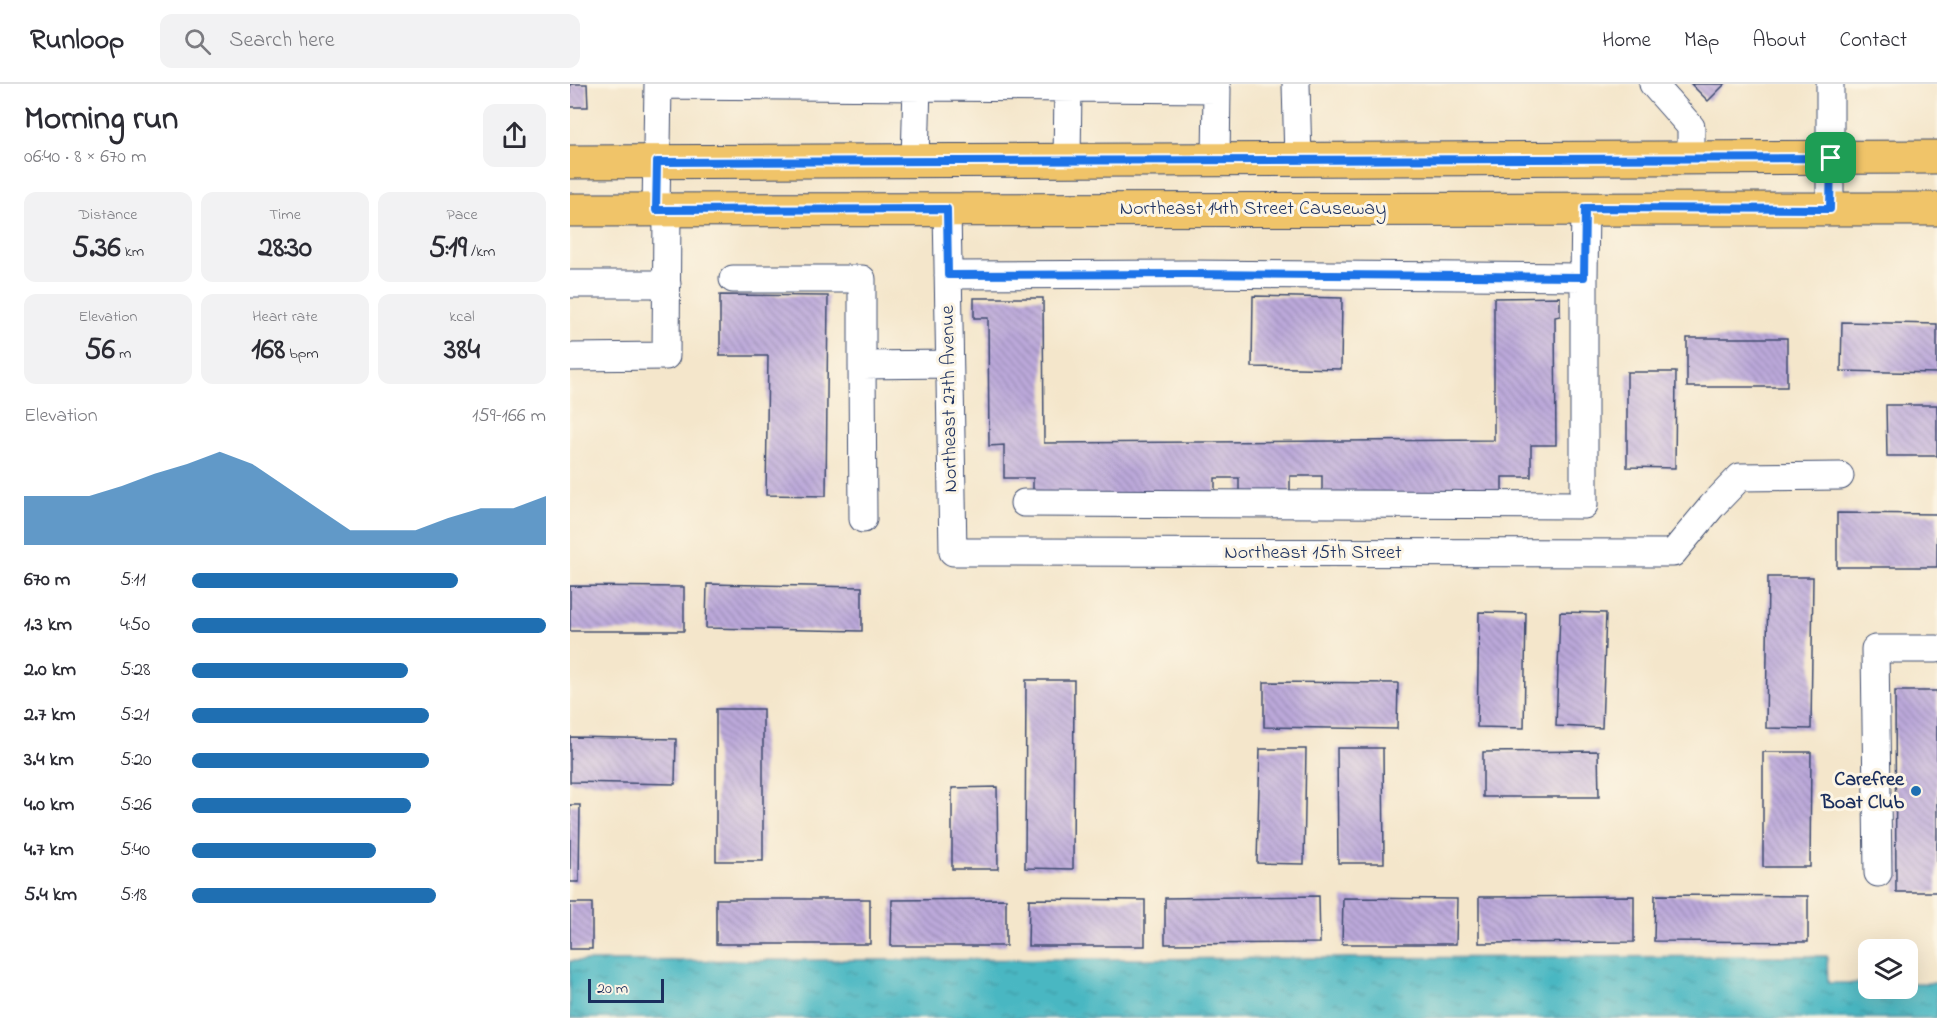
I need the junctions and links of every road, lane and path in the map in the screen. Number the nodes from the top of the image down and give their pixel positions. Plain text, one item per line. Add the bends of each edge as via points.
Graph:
1 (658, 84) edge
2 (1296, 84) edge
3 (1653, 84) edge
4 (1830, 84) edge
5 (916, 85) edge
6 (1036, 86) edge
7 (1068, 88) junction
8 (1937, 157) edge
9 (1691, 158) junction
10 (1831, 158) junction
11 (1216, 160) junction
12 (1298, 160) junction
13 (915, 161) junction
14 (1054, 161) junction
15 (570, 162) edge
16 (657, 162) junction
17 (1585, 208) junction
18 (947, 209) junction
19 (1830, 209) junction
20 (1937, 209) edge
21 (570, 210) edge
22 (662, 210) junction
23 (948, 275) junction
24 (1584, 277) junction
25 (733, 279) dead end
26 (570, 284) edge
27 (667, 284) junction
28 (570, 357) edge
29 (949, 364) junction
30 (862, 365) junction
31 (1840, 476) dead end
32 (1024, 503) dead end
33 (863, 519) dead end
34 (953, 552) joint
35 (1937, 649) edge
36 (1878, 873) dead end

1 - 5 street
1 - 16 street
2 - 12 street
3 - 9 street via 1691,127
4 - 10 street
5 - 6 street
5 - 13 street
6 - 7 street
7 - 11 street via 1217,89
7 - 14 street
8 - 10 main road
9 - 10 main road
9 - 12 main road
10 - 19 street
11 - 12 main road
11 - 14 main road
13 - 14 main road
13 - 16 main road
14 - 18 main road via 972,181 957,191
15 - 16 main road
16 - 22 street
17 - 18 main road, Northeast 14th Street Causeway
17 - 19 main road, Northeast 14th Street Causeway
17 - 24 street
18 - 22 main road, Northeast 14th Street Causeway
18 - 23 street, Northeast 27th Avenue
19 - 20 main road, Northeast 14th Street Causeway
21 - 22 main road, Northeast 14th Street Causeway
22 - 27 street
23 - 24 street
23 - 29 street, Northeast 27th Avenue
24 - 32 street via 1584,506
25 - 30 street via 862,279
26 - 27 street
27 - 28 street via 666,356
29 - 30 street
29 - 34 street, Northeast 27th Avenue
30 - 33 street
31 - 34 street, Northeast 15th Street via 1740,477 1673,553
35 - 36 street via 1875,649

